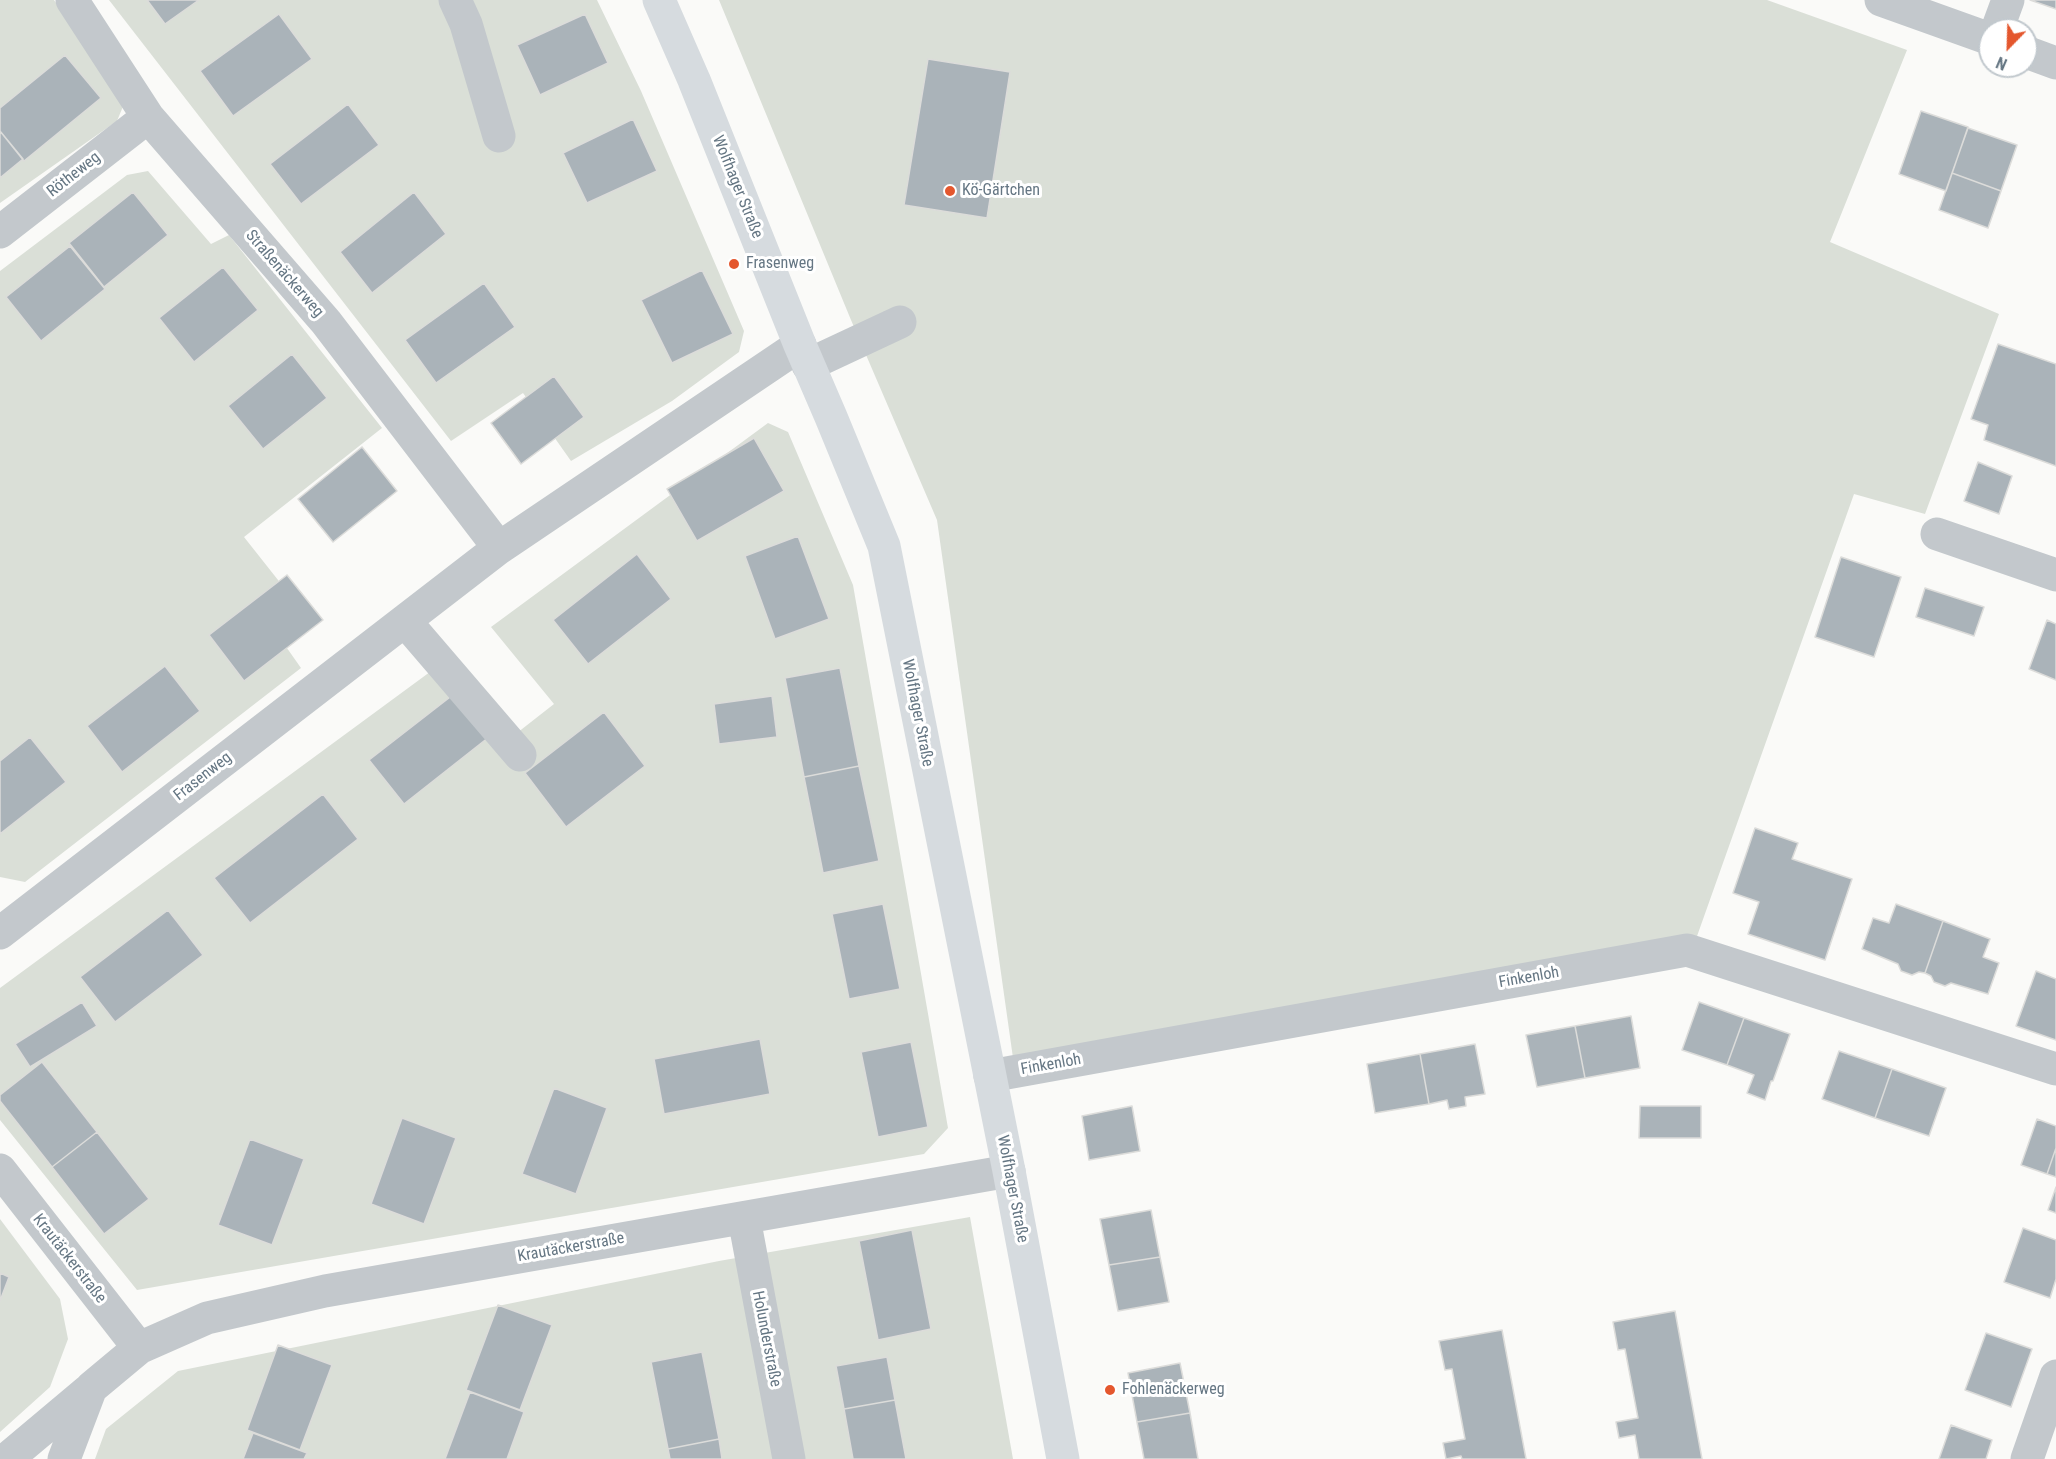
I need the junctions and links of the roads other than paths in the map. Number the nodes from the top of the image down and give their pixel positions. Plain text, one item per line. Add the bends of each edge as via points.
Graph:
1 (72, 0) edge
2 (454, 0) edge
3 (659, 0) edge
4 (1881, 0) edge
5 (2008, 0) edge
6 (2001, 18) edge
7 (1978, 35) edge
8 (2038, 56) edge
9 (2056, 63) edge
10 (148, 117) junction
11 (499, 136) dead end
12 (0, 232) edge
13 (900, 322) dead end
14 (804, 355) junction
15 (1937, 534) dead end
16 (499, 548) junction
17 (2056, 575) edge
18 (405, 621) junction
19 (520, 755) dead end
20 (4, 922) edge
21 (2056, 1069) edge
22 (990, 1076) junction
23 (0, 1170) edge
24 (1009, 1171) junction
25 (744, 1218) junction
26 (139, 1348) junction
27 (2056, 1376) edge
28 (91, 1388) junction
29 (7, 1459) edge
30 (64, 1459) edge
31 (789, 1459) edge
32 (1063, 1459) edge
33 (2027, 1459) edge

1 - 10 street, Straßenäckerweg
2 - 11 street via 466,24
3 - 14 main road, Wolfhager Straße
4 - 7 street
5 - 6 street
8 - 9 street
10 - 12 street, Rötheweg
10 - 16 street, Straßenäckerweg via 326,322
13 - 14 street, Frasenweg
14 - 16 street, Frasenweg
14 - 22 main road, Wolfhager Straße via 884,546
15 - 17 street
16 - 18 street, Frasenweg
18 - 19 street
18 - 20 street, Frasenweg
21 - 22 street, Finkenloh via 1687,950
22 - 24 main road, Wolfhager Straße
23 - 26 street, Krautäckerstraße
24 - 25 street, Krautäckerstraße
24 - 32 main road, Wolfhager Straße
25 - 26 street, Krautäckerstraße via 325,1291 207,1318
25 - 31 street, Holunderstraße
26 - 28 street, Krautäckerstraße
27 - 33 street
28 - 29 street, Krautäckerstraße
28 - 30 street, Krautäckerstraße

